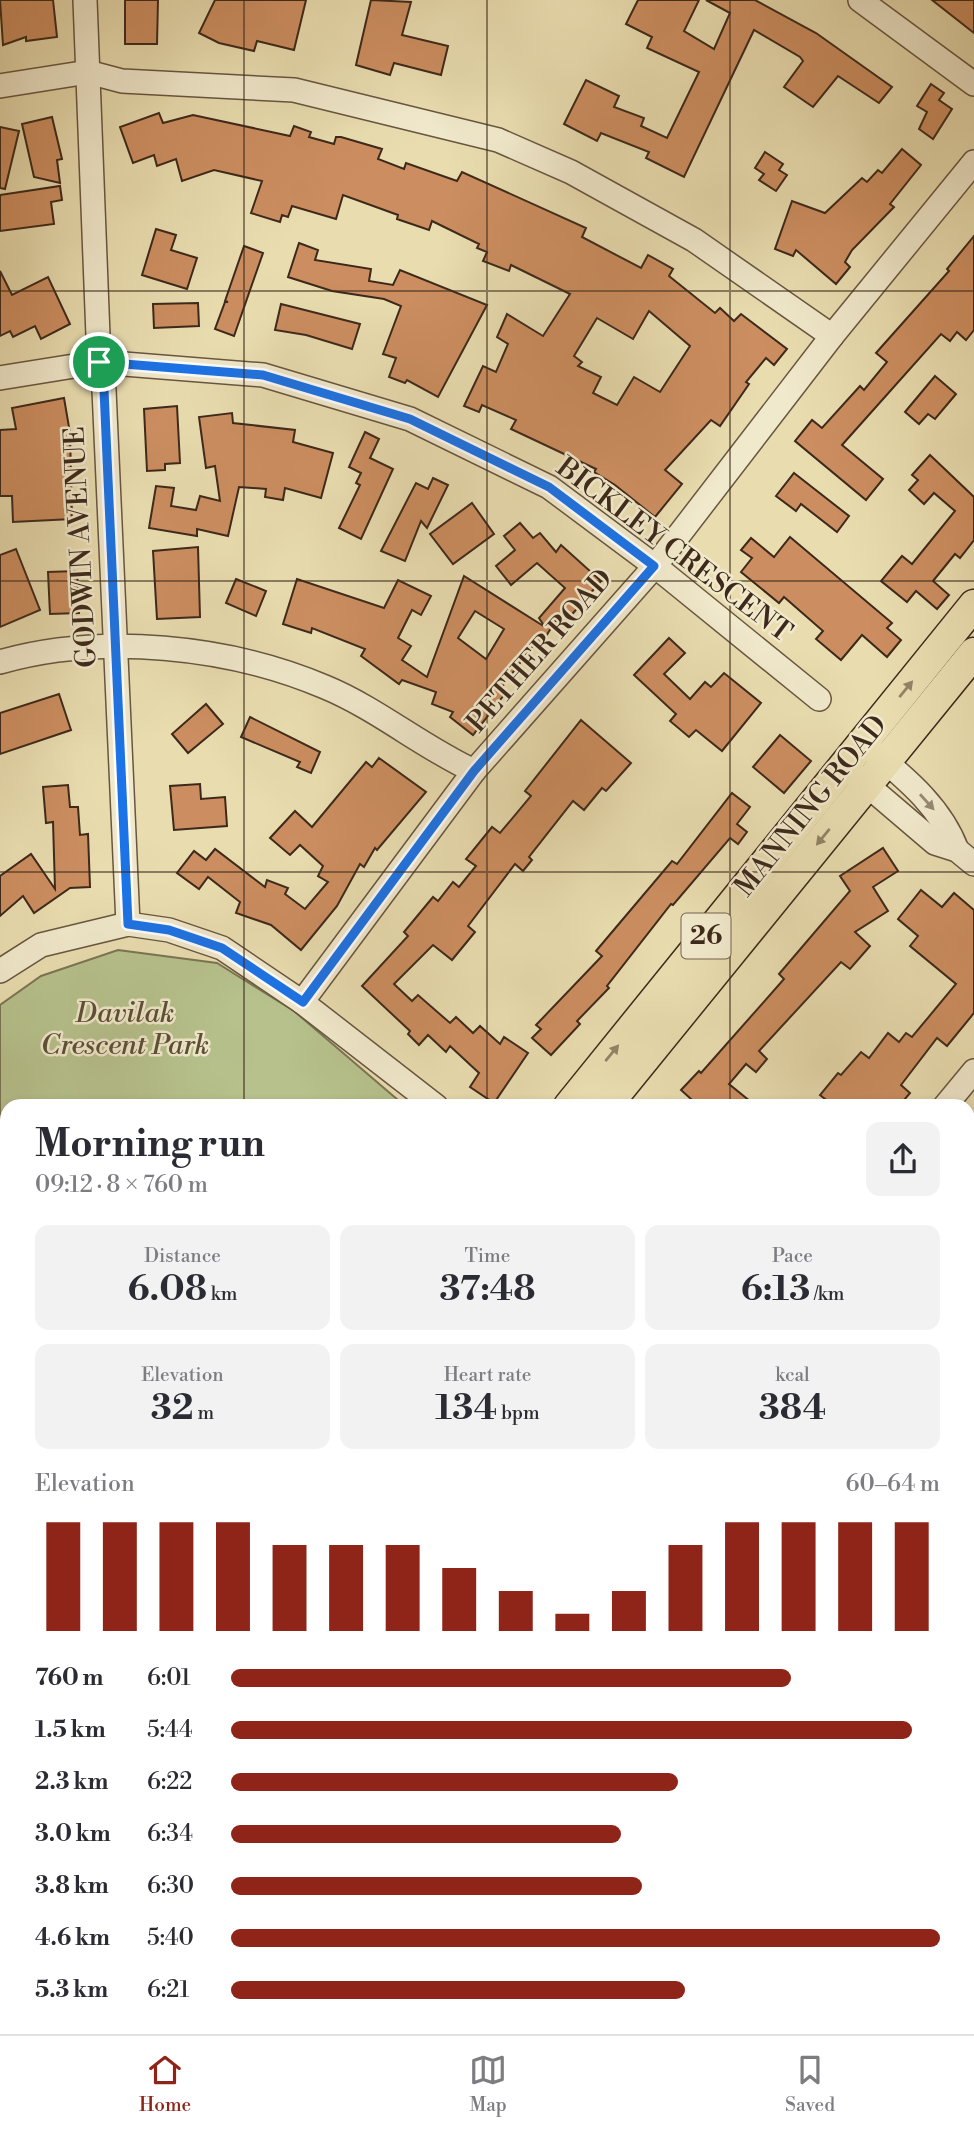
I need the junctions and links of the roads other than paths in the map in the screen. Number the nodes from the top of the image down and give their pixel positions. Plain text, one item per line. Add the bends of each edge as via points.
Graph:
1 (85, 0) edge
2 (860, 0) edge
3 (938, 54) junction
4 (974, 70) edge
5 (88, 72) junction
6 (974, 84) edge
7 (0, 86) edge
8 (974, 162) edge
9 (967, 175) edge
10 (832, 336) junction
11 (99, 362) junction
12 (0, 378) edge
13 (654, 566) junction
14 (974, 605) edge
15 (114, 645) junction
16 (974, 653) edge
17 (0, 662) edge
18 (819, 699) dead end
19 (885, 761) junction
20 (858, 764) junction
21 (474, 771) junction
22 (965, 857) edge
23 (128, 924) junction
24 (0, 971) edge
25 (303, 1002) junction
26 (974, 1071) edge
27 (427, 1099) edge
28 (575, 1099) edge
29 (611, 1099) edge
30 (951, 1099) edge

1 - 5 street, GODWIN AVENUE
2 - 3 street
3 - 4 street
3 - 6 street
5 - 7 street
5 - 10 street via 122,81 294,90 498,140 572,173 694,240
5 - 11 street, GODWIN AVENUE
8 - 9 street, PETHER ROAD
9 - 10 street, PETHER ROAD
10 - 13 street, PETHER ROAD
11 - 12 street, BICKLEY CRESCENT
11 - 13 street, BICKLEY CRESCENT via 263,375 410,419 549,487
11 - 15 street, GODWIN AVENUE via 104,390
13 - 18 street, BICKLEY CRESCENT
13 - 21 street, PETHER ROAD
20 -> 14 main road, MANNING ROAD / 26
15 - 17 street via 62,648
15 - 21 street via 239,659 325,686
15 - 23 street, GODWIN AVENUE
16 - 19 main road, MANNING ROAD / 26
19 - 20 main road, MANNING ROAD / 26
19 -> 22 street via 948,826
20 - 22 street via 935,843
28 -> 20 main road, MANNING ROAD / 26
20 -> 29 main road, MANNING ROAD / 26
21 - 25 street, PETHER ROAD
23 - 24 street via 41,946
23 - 25 street via 169,930 222,948
25 - 27 street
26 - 30 street

